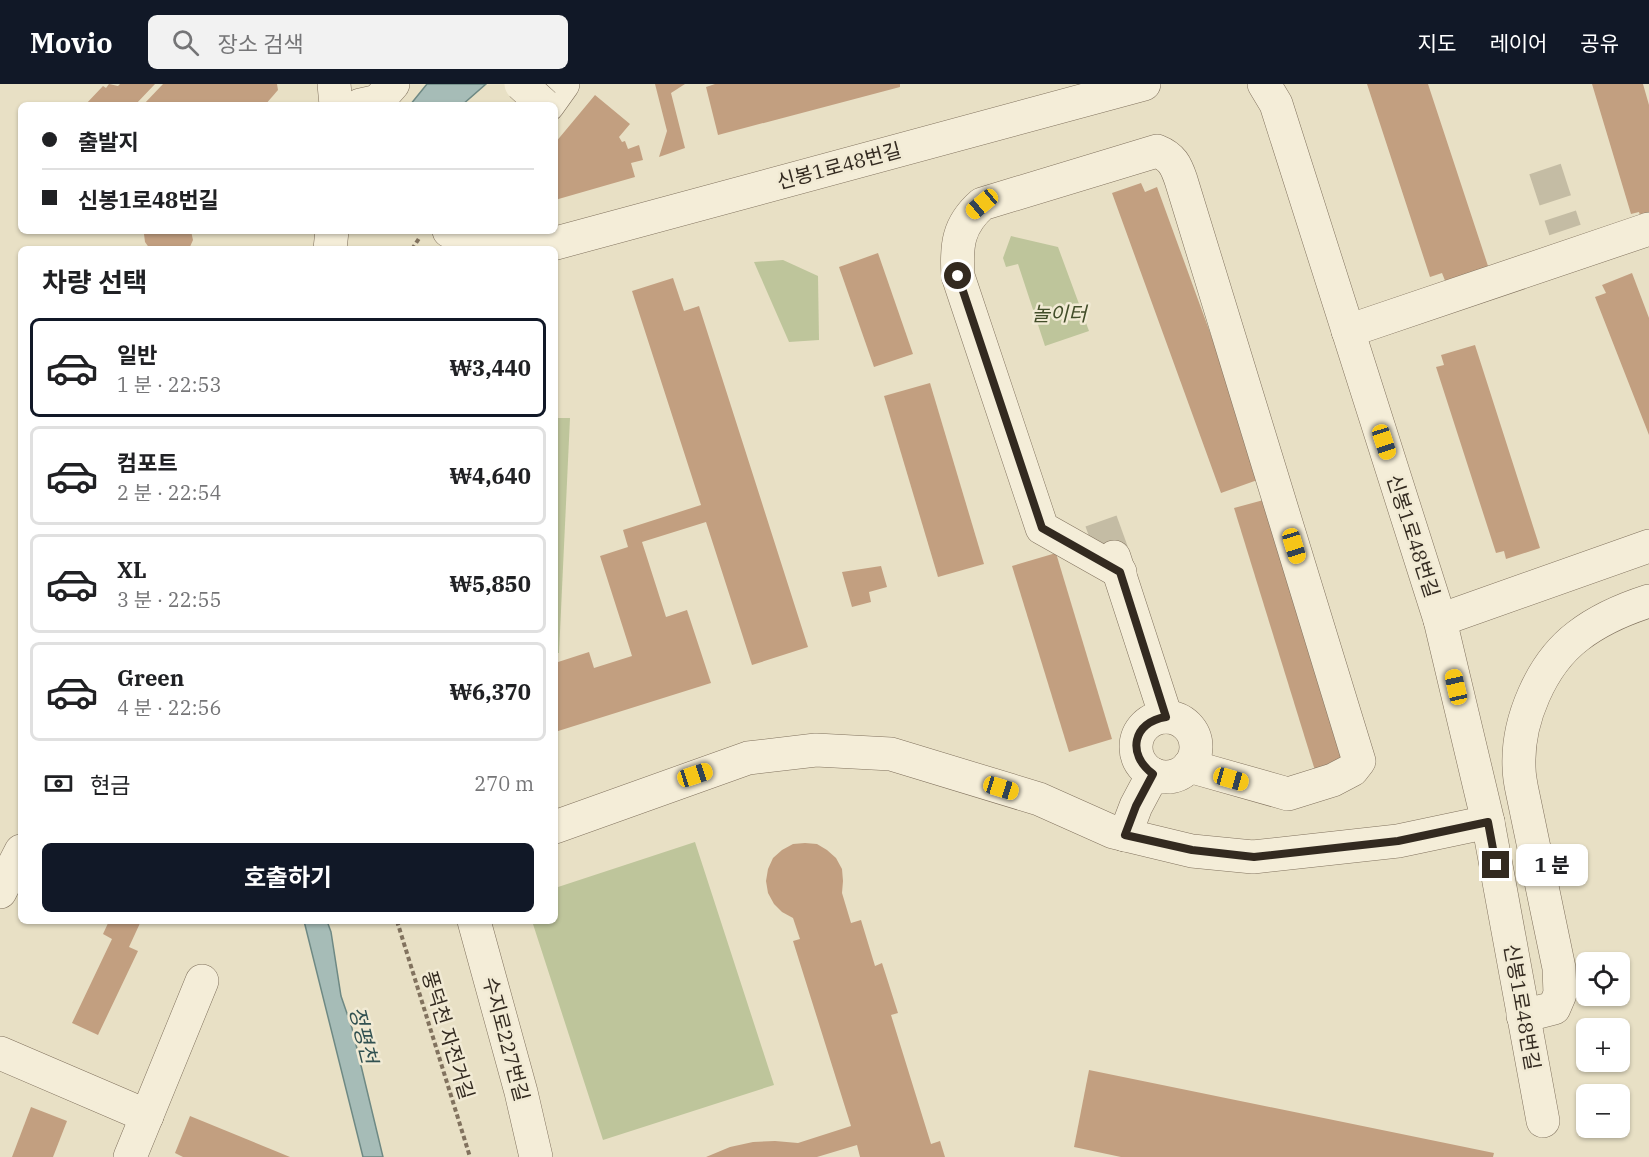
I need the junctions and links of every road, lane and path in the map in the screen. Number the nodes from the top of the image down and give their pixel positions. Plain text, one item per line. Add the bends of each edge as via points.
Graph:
1 (334, 84) edge
2 (393, 84) edge
3 (521, 84) edge
4 (563, 84) edge
5 (1144, 84) edge
6 (1264, 84) edge
7 (336, 102) edge
8 (374, 102) edge
9 (542, 102) edge
10 (548, 102) edge
11 (1649, 229) edge
12 (469, 234) edge
13 (535, 244) edge
14 (1348, 331) junction
15 (1649, 546) edge
16 (1649, 601) edge
17 (1440, 620) junction
18 (1166, 717) junction
19 (1189, 766) junction
20 (1153, 774) junction
21 (1488, 822) junction
22 (558, 826) edge
23 (1125, 835) junction
24 (18, 857) edge
25 (0, 892) edge
26 (398, 924) edge
27 (475, 924) edge
28 (202, 981) dead end
29 (1523, 1016) junction
30 (0, 1053) edge
31 (147, 1116) junction
32 (1543, 1121) dead end
33 (130, 1157) edge
34 (470, 1157) edge
35 (536, 1157) edge

1 - 7 street
2 - 8 street
3 - 9 street, bridge
4 - 10 street
5 - 13 street, 신봉1로48번길
6 - 14 street, 신봉1로48번길 via 1276,104
11 - 14 street via 1569,242
12 - 13 street
14 - 17 street, 신봉1로48번길
15 - 17 street
16 - 29 street via 1612,614 1577,636 1549,668 1526,719 1519,768 1559,968 1560,994 1554,1008
17 - 21 street, 신봉1로48번길
18 - 19 street via 1191,730 1196,749
18 - 19 street via 1117,565 1042,528 958,276 956,251 968,216 982,204 1157,151 1176,165 1181,180 1359,761 1352,770 1333,780 1288,794
18 - 20 street via 1148,723 1137,740 1139,760
19 - 20 street via 1173,776
20 - 23 street
21 - 23 street via 1398,841 1254,857 1192,850
21 - 29 street, 신봉1로48번길
22 - 23 street via 748,758 816,750 891,754 1039,799
24 - 25 street
26 - 34 path, 풍덕천 자전거길
27 - 35 street, 수지로227번길
28 - 31 street
29 - 32 street, 신봉1로48번길
30 - 31 street
31 - 33 street

